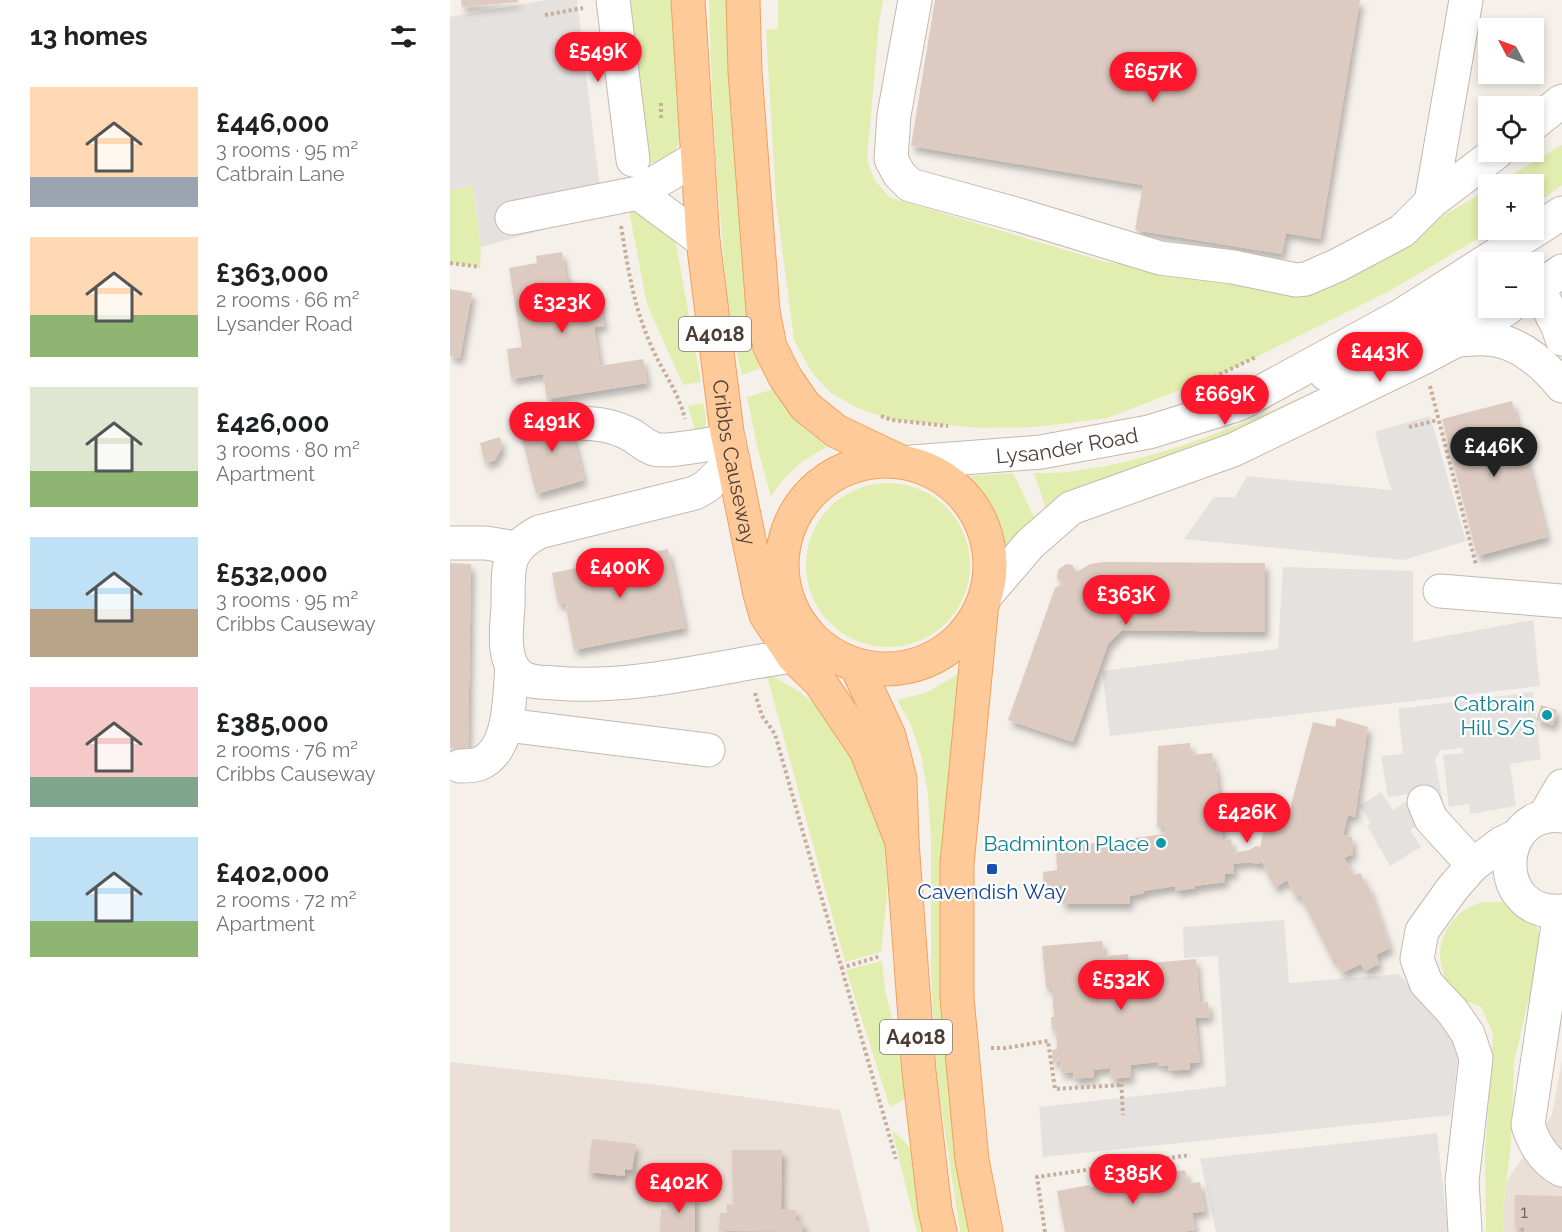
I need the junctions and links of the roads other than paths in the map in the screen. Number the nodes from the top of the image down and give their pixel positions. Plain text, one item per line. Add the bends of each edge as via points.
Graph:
1 (688, 0) edge
2 (743, 0) edge
3 (915, 0) edge
4 (1466, 0) edge
5 (613, 1) edge
6 (1562, 101) edge
7 (1544, 115) edge
8 (698, 157) junction
9 (633, 160) dead end
10 (1484, 162) edge
11 (638, 193) junction
12 (1431, 202) junction
13 (1562, 213) edge
14 (512, 218) dead end
15 (703, 241) junction
16 (1544, 288) edge
17 (1478, 297) edge
18 (1492, 318) edge
19 (1562, 339) edge
20 (1457, 340) junction
21 (1562, 386) edge
22 (1239, 404) junction
23 (574, 423) dead end
24 (731, 451) junction
25 (904, 461) junction
26 (450, 543) edge
27 (516, 548) junction
28 (1440, 591) dead end
29 (1562, 601) edge
30 (984, 602) junction
31 (793, 656) junction
32 (846, 661) junction
33 (512, 667) junction
34 (507, 725) junction
35 (708, 750) dead end
36 (460, 766) dead end
37 (1562, 786) edge
38 (1424, 802) dead end
39 (1553, 817) edge
40 (1517, 836) junction
41 (902, 842) junction
42 (1463, 877) junction
43 (1514, 886) junction
44 (1561, 912) edge
45 (1562, 1170) edge
46 (940, 1232) edge
47 (986, 1232) edge
48 (1465, 1232) edge

1 - 8 main road, Cribbs Causeway / A4018
2 - 25 main road, A4018 via 745,72 770,347 805,406 836,431
3 - 12 street via 894,115 891,159 910,185 1160,258 1296,280 1327,270 1402,231
4 - 12 street
5 - 9 street
6 - 7 street
8 - 11 street
8 - 15 main road, Cribbs Causeway / A4018
10 - 12 street
11 - 14 street
11 - 15 street
13 - 22 street, Lysander Road via 1402,315
15 - 24 main road, Cribbs Causeway / A4018
16 - 19 street
17 - 22 street via 1380,356
18 - 20 street
20 - 21 street via 1488,339 1515,345
20 - 30 street via 1233,450 1071,508 1030,544
22 - 25 street, Lysander Road via 1149,432 1041,452
23 - 24 street via 610,426 654,449 692,446
24 - 27 street via 713,481 695,493 539,532
24 - 31 main road, Cribbs Causeway / A4018 via 766,615
25 - 30 main road, A4018 via 950,481 980,516 990,548
25 - 32 main road, A4018 via 847,467 819,484 790,523 783,551 784,586 794,614 812,639
26 - 27 street
27 - 33 street via 510,563 506,640
28 - 29 street
30 - 32 main road, A4018 via 961,639 928,661 882,670
30 - 47 main road, A4018 via 957,864 957,999 972,1160
31 - 32 main road, A4018
31 - 33 street via 665,679 605,685 527,680
31 - 41 main road, A4018 via 820,682 866,750
32 - 41 main road, A4018 via 889,736 900,779
33 - 34 street
34 - 35 street
34 - 36 street via 500,744 486,759 478,765
37 - 39 street
38 - 42 street
39 - 40 street via 1529,825
40 - 42 street via 1502,843
40 - 43 street via 1509,861
41 - 46 main road, A4018 via 919,1072
42 - 43 street
42 - 48 street via 1422,931 1416,959 1426,983 1468,1034 1476,1058 1462,1181
43 - 44 street via 1533,906
44 - 45 street via 1528,1125 1533,1142 1552,1165

